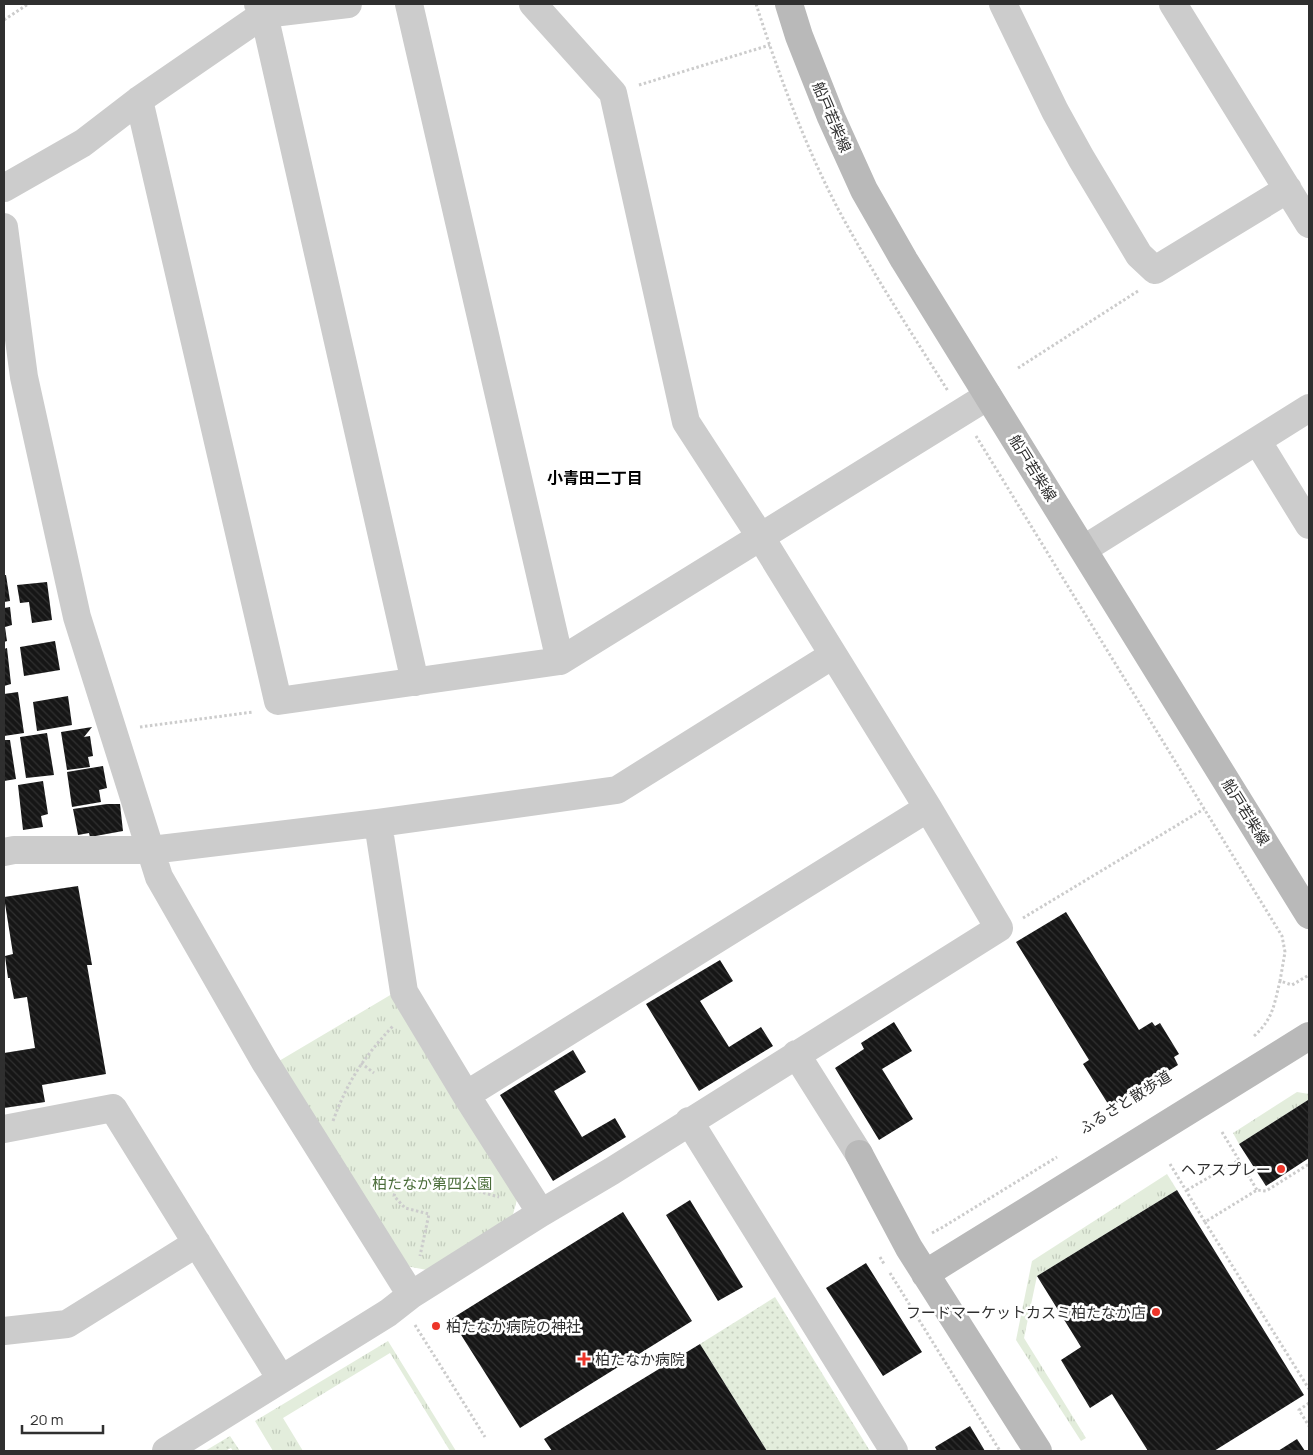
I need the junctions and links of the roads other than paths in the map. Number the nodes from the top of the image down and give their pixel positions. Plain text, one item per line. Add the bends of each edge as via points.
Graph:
1 (348, 4) edge
2 (409, 4) edge
3 (533, 4) edge
4 (789, 4) edge
5 (1004, 4) edge
6 (1173, 4) edge
7 (261, 9) edge
8 (139, 100) junction
9 (4, 188) edge
10 (1288, 190) junction
11 (1309, 224) edge
12 (4, 227) edge
13 (988, 396) junction
14 (1309, 408) edge
15 (1258, 442) junction
16 (1309, 525) edge
17 (760, 536) junction
18 (1084, 548) junction
19 (833, 655) junction
20 (560, 661) junction
21 (415, 682) junction
22 (928, 808) junction
23 (378, 823) junction
24 (151, 850) junction
25 (4, 852) edge
26 (1309, 916) edge
27 (1309, 1036) edge
28 (796, 1054) junction
29 (466, 1095) junction
30 (689, 1121) junction
31 (4, 1129) edge
32 (542, 1213) junction
33 (197, 1242) junction
34 (925, 1274) junction
35 (411, 1295) junction
36 (4, 1331) edge
37 (281, 1380) junction
38 (166, 1451) edge
39 (894, 1451) edge
40 (1038, 1451) edge

1 - 7 street
2 - 20 street
3 - 17 street via 613,93 686,422
4 - 13 street, 船戸若柴線 via 831,117 864,190
5 - 10 street via 1080,158 1139,255 1155,270
6 - 10 street
7 - 8 street
7 - 21 street
8 - 9 street via 83,144
8 - 21 street via 278,701
10 - 11 street
12 - 24 street via 24,377 77,617
13 - 17 street
13 - 18 street, 船戸若柴線
14 - 15 street
15 - 16 street
15 - 18 street
17 - 19 street
17 - 20 street
18 - 26 street, 船戸若柴線
19 - 22 street
19 - 23 street via 617,790
20 - 21 street
22 - 28 street via 999,928
22 - 29 street
23 - 24 street
23 - 29 street via 404,992
24 - 25 street
24 - 35 street via 159,877 265,1062
27 - 34 street
28 - 30 street
28 - 34 street via 858,1154
29 - 32 street
30 - 32 street
30 - 39 street
31 - 33 street via 113,1108
32 - 35 street
33 - 36 street via 67,1324
33 - 37 street
34 - 40 street
35 - 37 street
37 - 38 street

